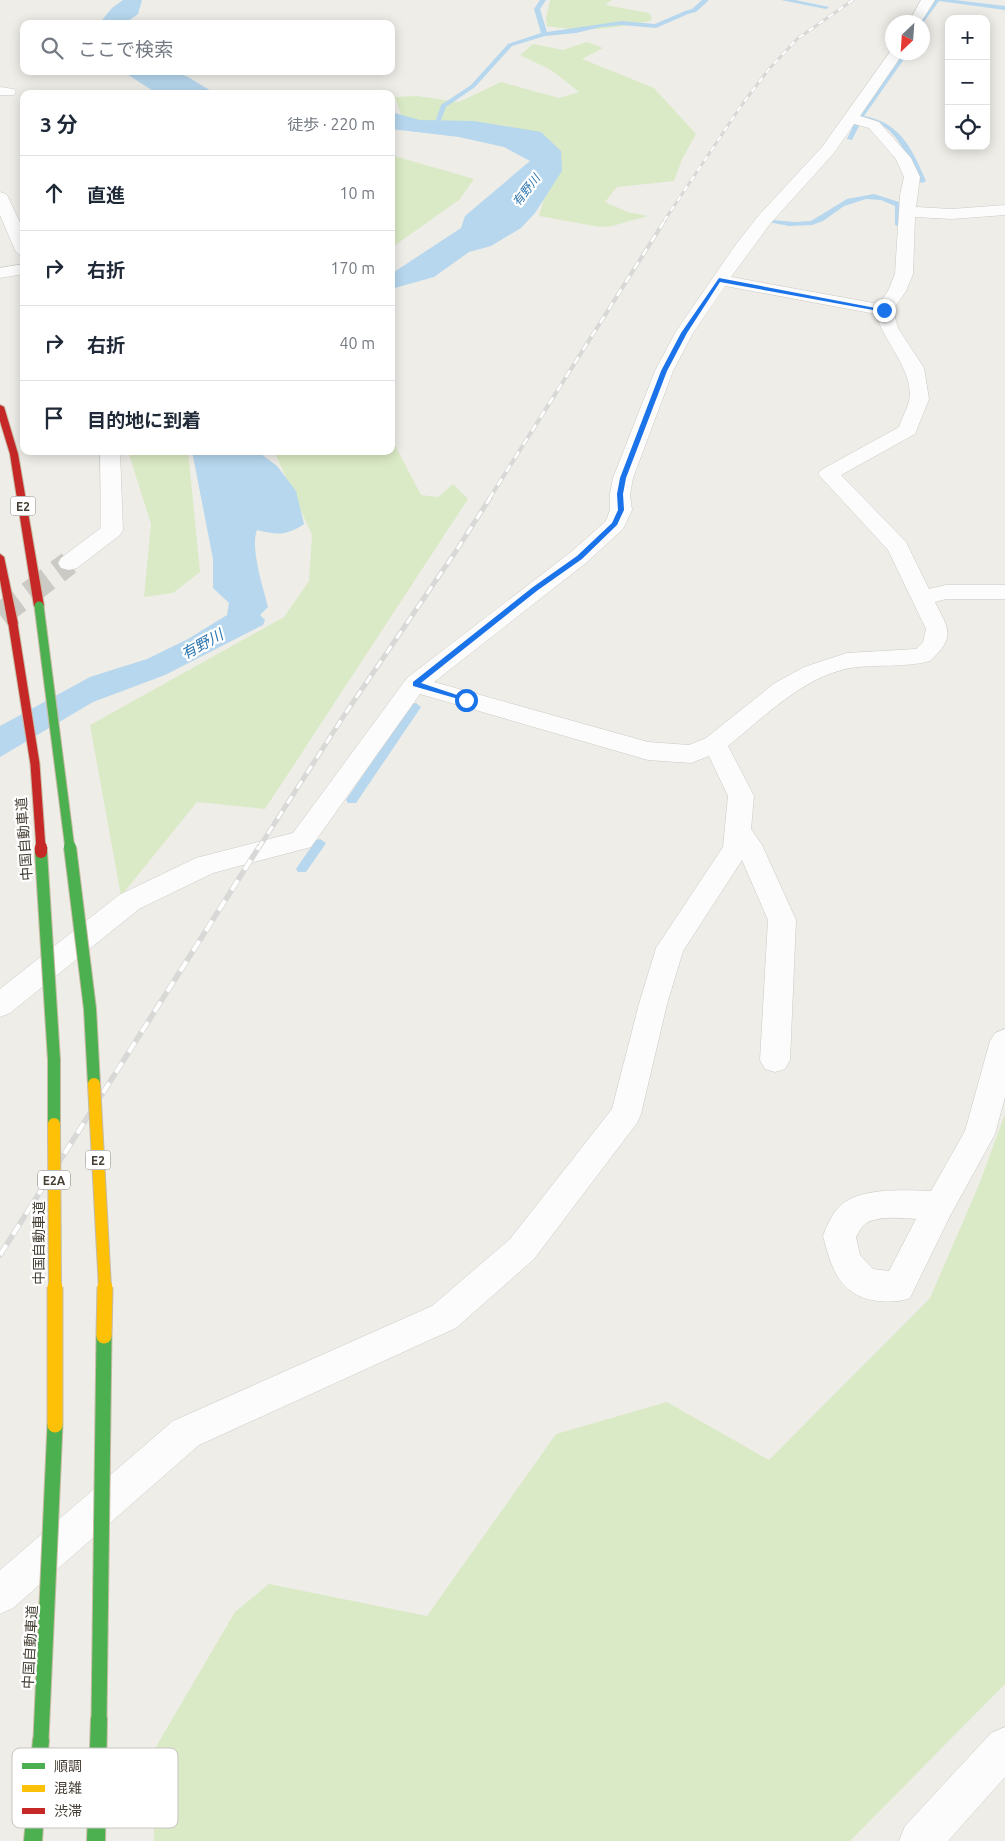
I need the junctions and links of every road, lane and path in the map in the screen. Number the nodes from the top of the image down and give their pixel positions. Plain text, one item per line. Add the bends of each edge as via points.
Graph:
1 (928, 0) edge
2 (919, 15) edge
3 (891, 60) edge
4 (851, 118) junction
5 (0, 197) edge
6 (1005, 210) edge
7 (907, 212) junction
8 (20, 241) edge
9 (20, 269) edge
10 (0, 273) edge
11 (719, 280) junction
12 (884, 310) junction
13 (0, 407) edge
14 (110, 455) edge
15 (0, 558) edge
16 (69, 563) tunnel mouth
17 (1005, 592) edge
18 (922, 598) junction
19 (416, 684) junction
20 (714, 744) junction
21 (738, 830) junction
22 (0, 1005) edge
23 (1005, 1041) edge
24 (775, 1060) dead end
25 (939, 1206) dead end
26 (0, 1595) edge
27 (1005, 1746) edge
28 (40, 1748) edge
29 (98, 1748) edge
30 (34, 1828) edge
31 (96, 1828) edge
32 (33, 1841) edge
33 (96, 1841) edge
34 (920, 1841) edge

1 - 2 street
3 - 4 street
4 - 7 street via 874,125 903,158 912,177
4 - 11 street via 828,150 764,220
5 - 8 street
6 - 7 street via 952,214
7 - 12 street via 904,274
9 - 10 street
11 - 12 street
11 - 19 street via 684,333 664,371 623,478 621,510 615,524 579,557
12 - 18 street via 890,328 916,368 919,399 908,430 828,474 898,547
13 - 29 highway, E2, bridge via 14,454 38,606 90,1009 105,1288
14 - 16 street via 112,530
15 - 28 highway, 中国自動車道 / E2A, bridge via 35,764 54,1060 55,1424
17 - 18 street via 946,592
18 - 20 street via 937,629 934,645 922,656 847,661 812,673 783,689
19 - 20 street via 648,751 692,754
19 - 22 street via 302,840 205,865 129,902
20 - 21 street via 741,796
21 - 24 street via 749,845 782,920
21 - 26 street via 736,848 670,948 626,1114 522,1249 444,1317 186,1433
23 - 25 street via 980,1134
27 - 34 street
30 - 32 highway, 中国自動車道 / E2A, bridge
31 - 33 highway, E2, bridge

